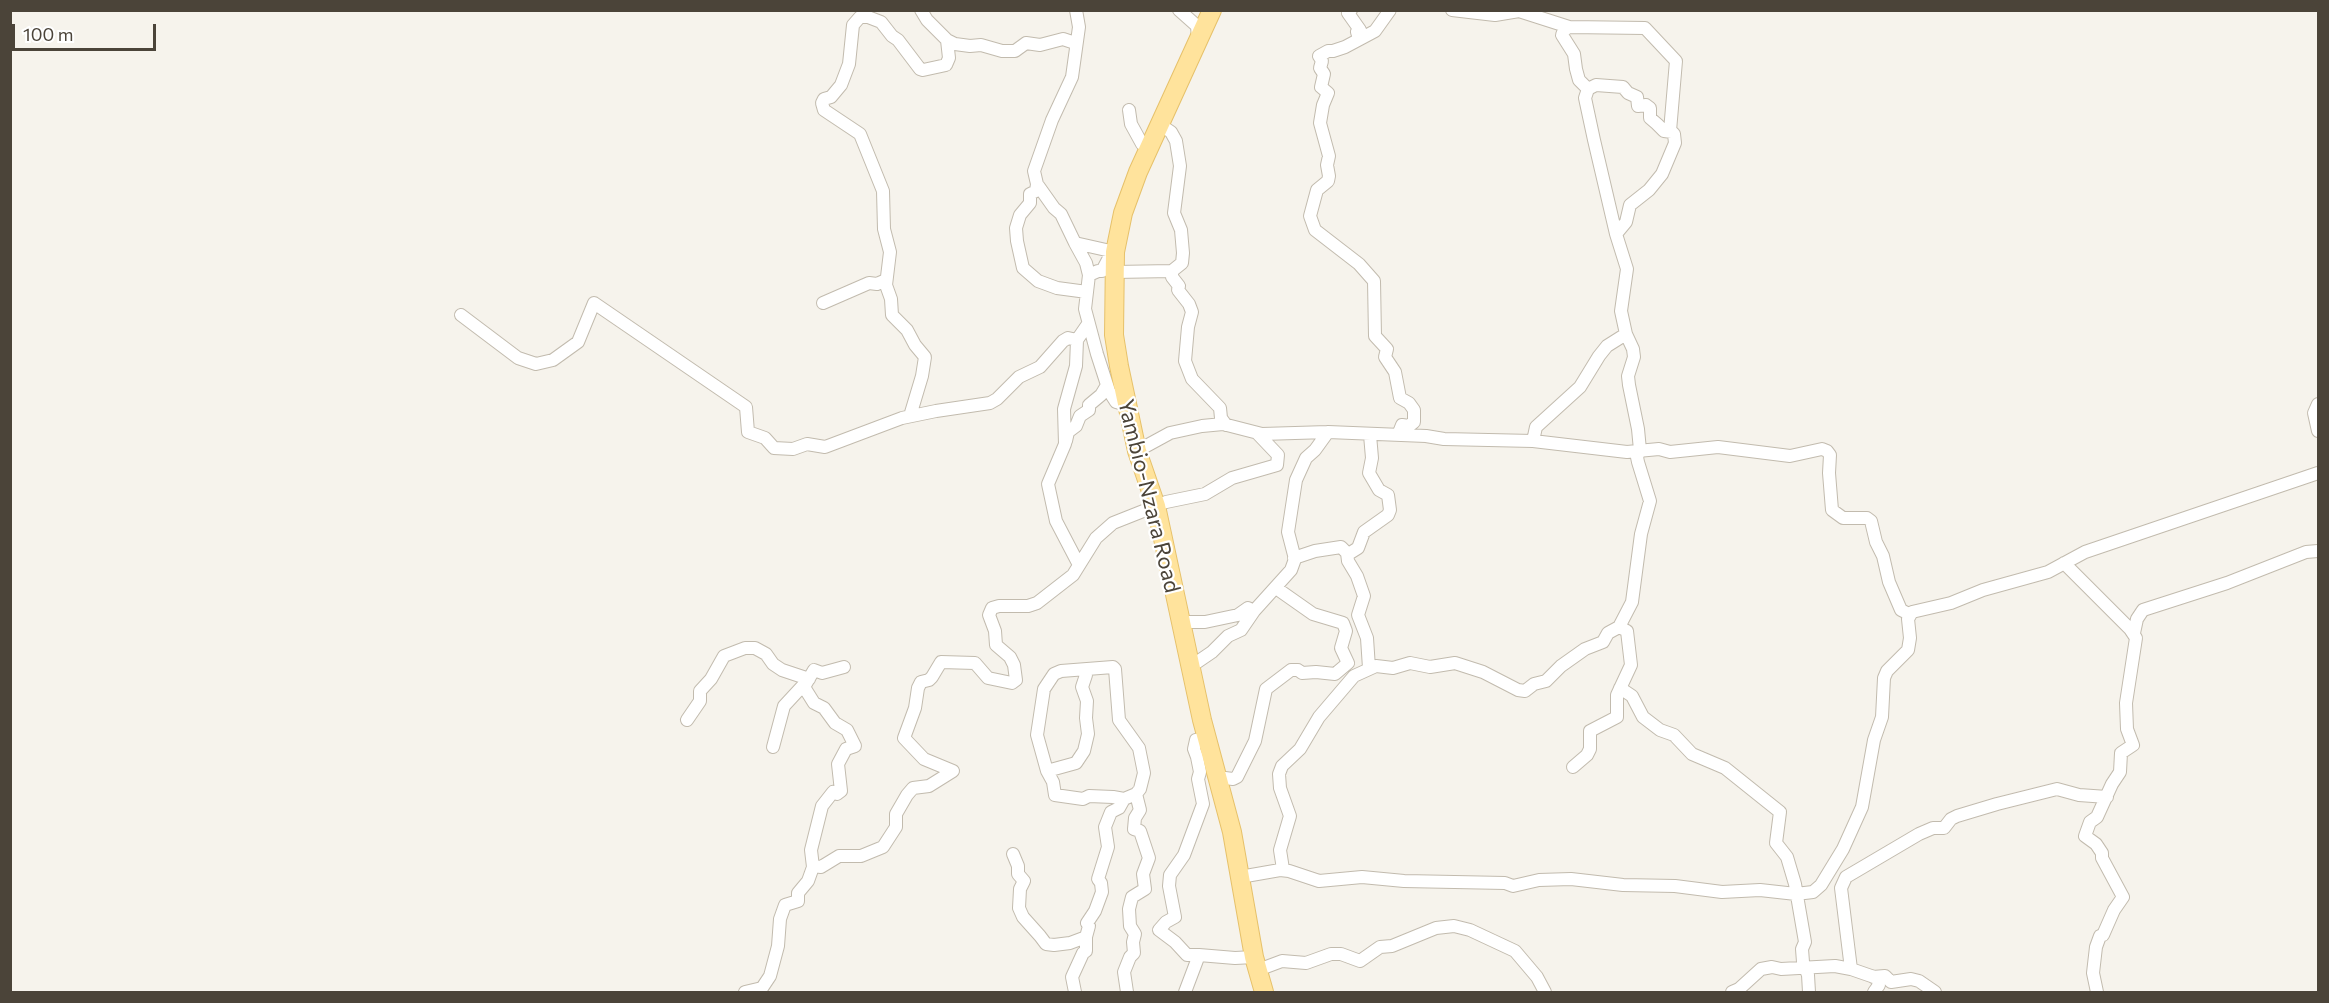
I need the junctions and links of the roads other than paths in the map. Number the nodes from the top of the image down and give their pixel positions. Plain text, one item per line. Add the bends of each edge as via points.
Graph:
1 (921, 10) edge
2 (1076, 10) edge
3 (1179, 10) edge
4 (1212, 10) edge
5 (1351, 10) edge
6 (1390, 10) edge
7 (1452, 10) edge
8 (1519, 11) edge
9 (1569, 27) junction
10 (1359, 38) junction
11 (948, 40) junction
12 (1198, 40) junction
13 (1075, 43) junction
14 (1588, 89) junction
15 (1129, 110) dead end
16 (1159, 124) junction
17 (1670, 131) junction
18 (1148, 149) junction
19 (1037, 184) junction
20 (1616, 234) junction
21 (1075, 243) junction
22 (1113, 251) junction
23 (1172, 271) junction
24 (1115, 272) junction
25 (1089, 275) junction
26 (886, 280) junction
27 (1087, 292) junction
28 (823, 303) dead end
29 (461, 315) dead end
30 (1088, 324) junction
31 (1626, 334) junction
32 (1077, 340) junction
33 (1117, 353) junction
34 (1097, 354) junction
35 (1076, 366) junction
36 (1111, 380) junction
37 (2319, 404) edge
38 (910, 416) junction
39 (1226, 425) junction
40 (2319, 430) edge
41 (1328, 432) junction
42 (1258, 434) junction
43 (1370, 435) junction
44 (1398, 435) junction
45 (1533, 441) junction
46 (1065, 444) junction
47 (1137, 451) junction
48 (1638, 453) junction
49 (2319, 473) edge
50 (1156, 506) junction
51 (2319, 551) edge
52 (1347, 553) junction
53 (1294, 558) junction
54 (2064, 563) junction
55 (1079, 565) junction
56 (1276, 588) junction
57 (1254, 611) junction
58 (1909, 614) junction
59 (1358, 615) junction
60 (1179, 622) junction
61 (1619, 627) junction
62 (1346, 631) junction
63 (2134, 633) junction
64 (844, 667) dead end
65 (1190, 667) junction
66 (1369, 668) junction
67 (1085, 670) junction
68 (809, 679) junction
69 (1620, 688) junction
70 (687, 720) dead end
71 (1207, 738) junction
72 (773, 747) dead end
73 (1573, 767) dead end
74 (1047, 771) junction
75 (1217, 777) junction
76 (1136, 794) junction
77 (2107, 797) junction
78 (1124, 799) junction
79 (1013, 854) dead end
80 (813, 866) junction
81 (1280, 870) junction
82 (1240, 877) junction
83 (1796, 894) junction
84 (1086, 937) junction
85 (1199, 955) junction
86 (1256, 964) junction
87 (1804, 969) junction
88 (1851, 969) junction
89 (1873, 977) junction
90 (745, 993) edge
91 (1075, 993) edge
92 (1127, 993) edge
93 (1185, 993) edge
94 (1264, 993) edge
95 (1545, 993) edge
96 (1732, 993) edge
97 (1809, 993) edge
98 (1874, 993) edge
99 (1935, 993) edge
100 (2097, 993) edge

1 - 11 street
2 - 13 street via 1079,27
3 - 12 street via 1197,26
4 - 12 main road, Yambio-Nzara Road
5 - 10 street via 1348,13 1360,30
6 - 10 street via 1375,31
7 - 8 street via 1495,15
8 - 9 street
9 - 14 street via 1563,30 1563,38 1574,54 1578,78
9 - 17 street via 1646,28 1663,45 1676,61
10 - 44 street via 1319,56 1324,74 1322,87 1328,93 1320,123 1329,156 1329,176 1317,189 1310,216 1315,230 1359,264 1374,281 1375,336 1387,349 1385,357 1395,372 1400,398 1414,410 1414,422 1409,426 1402,424
11 - 13 street via 1002,51 1015,51 1026,43 1040,45 1063,39
11 - 26 street via 946,65 923,70 880,22 860,16 853,25 849,64 841,85 822,104 824,110 860,134 880,183 890,252
12 - 16 main road, Yambio-Nzara Road
13 - 19 street via 1072,77 1034,171
14 - 17 street via 1596,85 1623,87 1639,106 1650,108 1650,118 1664,131
14 - 20 street via 1586,100
15 - 18 street via 1131,124
16 - 18 main road, Yambio-Nzara Road
16 - 23 street via 1176,141 1180,166 1174,213 1183,253 1182,263
17 - 20 street via 1675,143 1662,174 1630,205 1626,222
18 - 22 main road, Yambio-Nzara Road
19 - 21 street via 1061,214
19 - 27 street via 1016,228 1023,268 1038,281
20 - 31 street via 1627,269 1621,310
21 - 22 street
21 - 25 street
22 - 24 main road, Yambio-Nzara Road
22 - 25 street via 1102,271
23 - 24 street
23 - 39 street via 1192,312 1185,361 1192,379 1220,408
24 - 33 main road, Yambio-Nzara Road
25 - 27 street
26 - 28 street via 869,283
26 - 38 street via 892,315 925,357
27 - 30 street
29 - 38 street via 518,358 536,364 553,360 578,342 594,303 746,407 748,432 765,438 774,448 793,449 807,444 825,447
30 - 32 street
30 - 34 street
31 - 45 street via 1607,346 1580,387 1536,427
31 - 48 street via 1634,357 1628,376 1638,429
32 - 35 street
32 - 38 street via 1063,341 1040,367 1019,377 990,403
33 - 34 street
33 - 36 main road, Yambio-Nzara Road
34 - 35 street via 1082,359
34 - 36 street
35 - 46 street via 1064,409
36 - 46 street via 1068,432
36 - 47 main road, Yambio-Nzara Road via 1127,405
37 - 40 street via 2314,413
39 - 42 street
39 - 47 street via 1170,434
41 - 42 street
41 - 43 street
41 - 53 street via 1306,458 1296,480 1288,532
42 - 50 street via 1278,455 1277,465 1232,478 1205,494
43 - 44 street
43 - 52 street via 1370,473 1379,490 1388,495 1390,510 1364,532 1358,548
44 - 45 street
45 - 48 street
46 - 55 street via 1048,484 1056,521
47 - 50 main road, Yambio-Nzara Road
48 - 58 street via 1718,447 1787,456 1827,451 1832,510 1843,518 1870,521 1889,582 1901,610
48 - 61 street via 1650,505 1640,536 1632,602
49 - 54 street via 2085,552
50 - 55 street via 1113,523 1096,538
50 - 60 main road, Yambio-Nzara Road
51 - 63 street via 2306,552 2227,584 2143,610
52 - 53 street via 1341,548
52 - 59 street via 1364,596
53 - 56 street via 1291,570
54 - 58 street via 2048,572
54 - 63 street
55 - 80 street via 1037,603 992,608 989,615 996,645 1014,665 1016,680 1012,683 988,678 975,663 966,662 940,662 929,680 921,682 904,738 923,758 953,771 929,786 913,788 896,814 896,827 883,847 861,856 839,856 821,867
56 - 57 street
56 - 62 street via 1313,614 1343,623
57 - 60 street via 1248,608 1238,615 1205,622
57 - 65 street via 1241,630
58 - 83 street via 1908,650 1884,678 1882,717 1862,807 1821,885 1813,892
59 - 62 street
59 - 66 street via 1367,638
60 - 65 main road, Yambio-Nzara Road
61 - 66 street via 1608,633 1603,642 1561,666 1549,679 1525,691 1458,663 1430,668 1410,663
61 - 69 street via 1627,631 1631,664
62 - 75 street via 1341,648 1347,665 1335,674 1291,670 1266,689 1255,741 1238,777
63 - 77 street via 2136,643 2126,703 2127,729 2133,745 2121,753 2120,772
64 - 68 street via 822,673 814,670
65 - 71 main road, Yambio-Nzara Road
66 - 81 street via 1347,683 1300,748 1282,766 1280,784 1290,816 1280,850
67 - 74 street via 1082,687 1087,701 1088,734 1084,751 1076,763
67 - 74 street via 1053,674 1044,689 1037,735
67 - 76 street via 1115,669 1119,720 1139,748 1144,773
68 - 70 street via 782,670 754,648 735,651 724,656 700,691 700,701
68 - 72 street via 784,706
68 - 80 street via 804,687 814,703 847,730 855,746 846,749 838,764 841,791 833,792 822,806 811,850
69 - 73 street via 1617,717 1590,731 1590,749
69 - 83 street via 1632,696 1643,717 1674,735 1692,754 1725,768 1779,811 1776,843 1787,857
71 - 75 main road, Yambio-Nzara Road
71 - 85 street via 1196,740 1194,749 1203,804 1184,855 1170,875 1175,916 1160,930 1187,956
74 - 78 street via 1055,795
75 - 82 main road, Yambio-Nzara Road
76 - 78 street
76 - 92 street via 1140,810 1134,829 1140,831 1149,858 1143,874 1145,889 1132,897 1130,909 1130,926 1135,934 1134,953 1124,972
77 - 88 street via 2057,789 1957,816 1944,828 1919,834 1846,877 1841,888
77 - 100 street via 2085,836 2102,853 2123,897 2096,947 2092,973
78 - 84 street via 1111,812 1105,827 1108,847 1098,879 1102,892 1089,917
79 - 84 street via 1024,881 1019,908 1046,944 1070,943
80 - 90 street via 798,893 798,901 785,905 770,976 762,988
81 - 82 street
81 - 83 street via 1319,881 1362,877 1513,886 1571,879
82 - 86 main road, Yambio-Nzara Road
83 - 87 street via 1805,942
84 - 91 street via 1086,951 1072,976
85 - 86 street
85 - 93 street
86 - 94 main road, Yambio-Nzara Road
86 - 95 street via 1306,963 1331,954 1360,961 1380,948 1436,928 1454,926 1515,951
87 - 88 street
87 - 96 street via 1761,969
87 - 97 street
88 - 89 street
89 - 98 street via 1879,981
89 - 99 street via 1885,976 1891,982 1919,981

